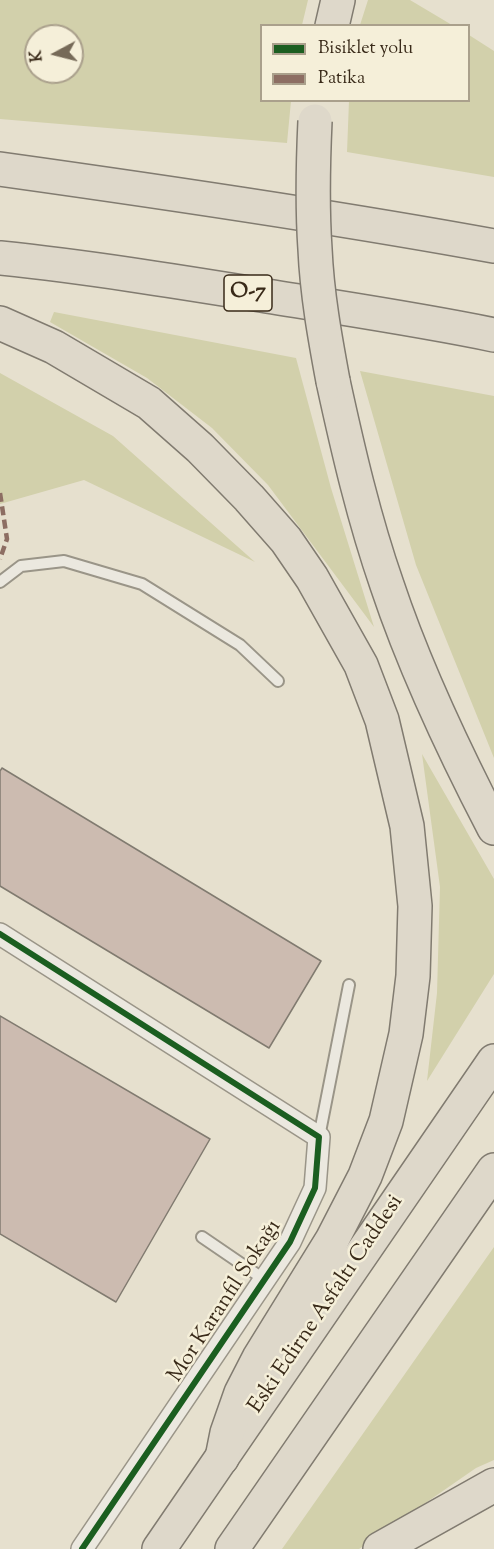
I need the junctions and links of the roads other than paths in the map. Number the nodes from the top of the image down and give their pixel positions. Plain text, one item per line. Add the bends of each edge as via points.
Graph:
1 (338, 0) edge
2 (332, 24) edge
3 (317, 111) edge
4 (0, 169) edge
5 (494, 246) edge
6 (0, 258) edge
7 (0, 323) edge
8 (494, 334) edge
9 (0, 582) edge
10 (278, 681) dead end
11 (494, 828) edge
12 (0, 934) edge
13 (349, 985) dead end
14 (494, 1061) edge
15 (319, 1137) junction
16 (494, 1170) edge
17 (202, 1237) dead end
18 (265, 1280) junction
19 (222, 1458) junction
20 (494, 1485) edge
21 (82, 1549) edge
22 (159, 1549) edge
23 (232, 1549) edge
24 (380, 1549) edge

1 - 2 highway
3 - 11 highway, bridge via 312,180 322,315 333,381 368,524 410,650
4 - 5 highway via 375,224
6 - 8 highway, O-7
7 - 19 highway via 54,347 149,404 200,448 286,540 361,665 382,720 407,826 415,906 413,976 406,1034 386,1121 365,1176 332,1240 241,1393
9 - 10 lane via 21,566 64,561 142,584 240,645
12 - 15 street
13 - 15 lane
14 - 19 highway, Eski Edirne Asfaltı Caddesi
15 - 18 street, Mor Karanfil Sokağı via 315,1188 290,1242
16 - 23 highway
17 - 18 lane
18 - 21 street, Mor Karanfil Sokağı
19 - 22 highway, Eski Edirne Asfaltı Caddesi
20 - 24 highway

